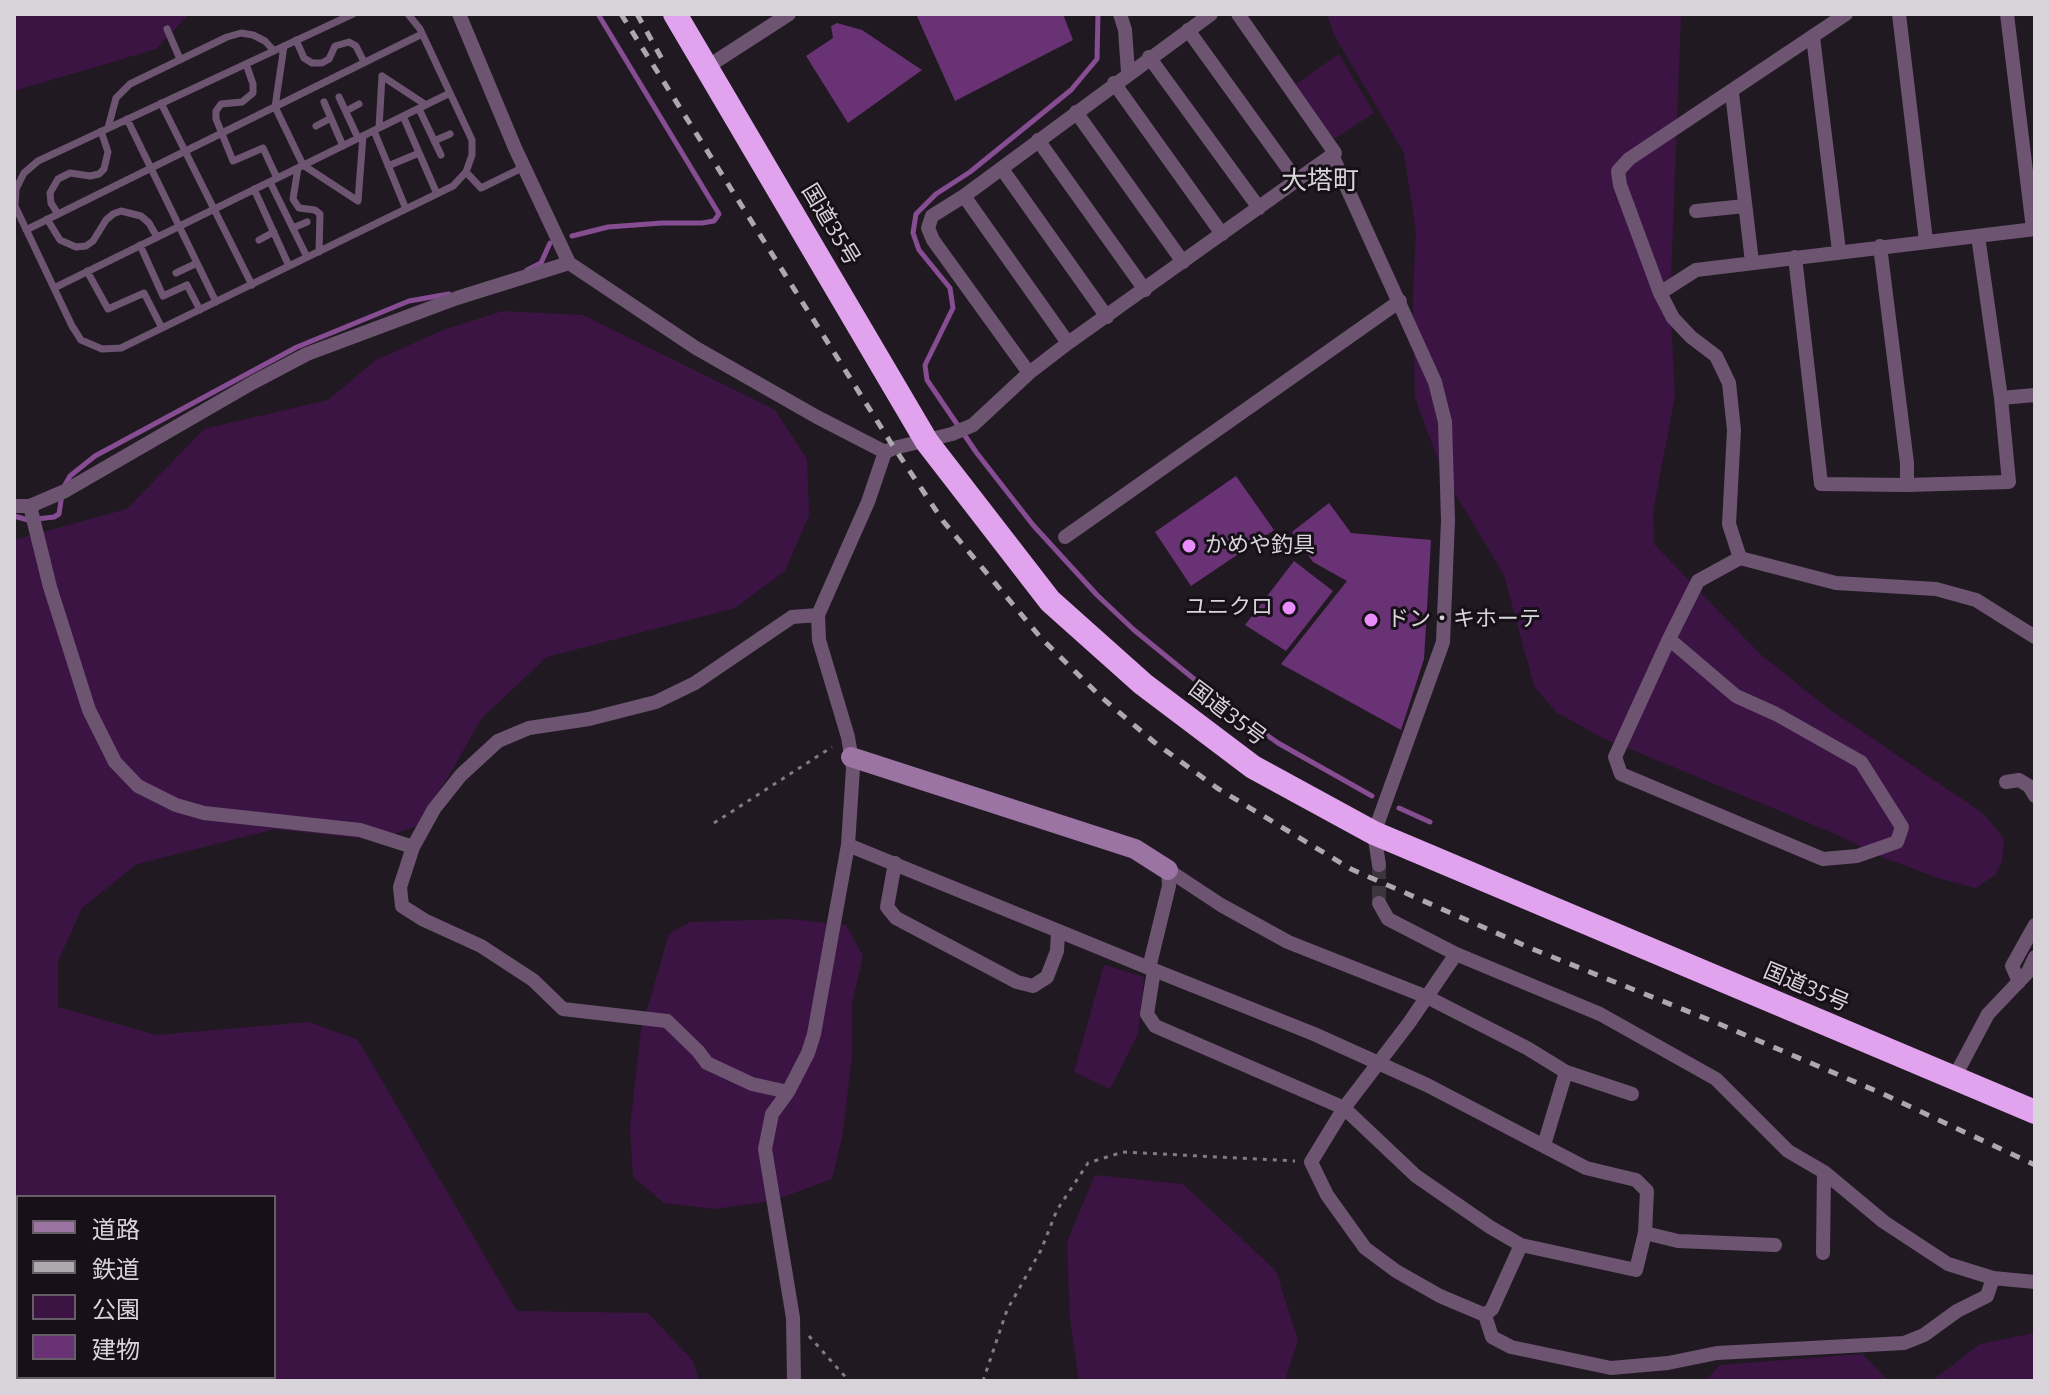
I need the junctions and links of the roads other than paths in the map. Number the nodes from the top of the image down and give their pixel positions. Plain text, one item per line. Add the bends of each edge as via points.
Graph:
1 (353, 14) edge
2 (408, 14) edge
3 (459, 14) edge
4 (675, 14) edge
5 (789, 14) edge
6 (1120, 14) edge
7 (1211, 14) edge
8 (1238, 14) edge
9 (1846, 14) edge
10 (1899, 14) edge
11 (2007, 14) edge
12 (167, 29) dead end
13 (1188, 30) junction
14 (422, 34) junction
15 (1813, 37) junction
16 (296, 40) junction
17 (284, 46) junction
18 (274, 51) junction
19 (1149, 57) junction
20 (180, 59) junction
21 (364, 62) junction
22 (246, 64) junction
23 (707, 67) junction
24 (1128, 72) junction
25 (1114, 83) junction
26 (450, 93) junction
27 (1732, 93) junction
28 (339, 97) dead end
29 (324, 102) dead end
30 (161, 103) junction
31 (359, 104) dead end
32 (275, 107) junction
33 (422, 107) junction
34 (346, 111) junction
35 (1076, 112) junction
36 (403, 116) junction
37 (331, 118) junction
38 (127, 119) junction
39 (316, 126) dead end
40 (104, 129) junction
41 (376, 129) junction
42 (221, 133) junction
43 (450, 134) dead end
44 (361, 137) junction
45 (1038, 140) junction
46 (434, 141) junction
47 (343, 146) junction
48 (185, 151) junction
49 (419, 153) junction
50 (441, 155) dead end
51 (1332, 155) junction
52 (301, 166) junction
53 (388, 166) junction
54 (524, 167) junction
55 (150, 168) junction
56 (1002, 169) junction
57 (466, 172) junction
58 (274, 180) junction
59 (1297, 181) junction
60 (254, 189) junction
61 (437, 194) junction
62 (964, 196) junction
63 (1745, 206) junction
64 (1259, 208) junction
65 (214, 209) junction
66 (406, 209) junction
67 (1696, 211) dead end
68 (58, 214) junction
69 (47, 219) junction
70 (307, 222) dead end
71 (179, 226) junction
72 (293, 228) junction
73 (2034, 229) edge
74 (26, 230) junction
75 (274, 232) junction
76 (1222, 234) junction
77 (1978, 236) junction
78 (157, 237) junction
79 (259, 240) dead end
80 (1926, 241) junction
81 (140, 245) junction
82 (1880, 246) junction
83 (1839, 251) junction
84 (319, 252) junction
85 (307, 257) junction
86 (1795, 257) junction
87 (1183, 262) junction
88 (1752, 262) junction
89 (197, 263) junction
90 (569, 263) junction
91 (289, 266) junction
92 (87, 271) junction
93 (176, 273) dead end
94 (252, 285) junction
95 (54, 288) junction
96 (1145, 290) junction
97 (1660, 293) junction
98 (1400, 301) junction
99 (216, 302) junction
100 (200, 310) junction
101 (1107, 317) junction
102 (162, 328) junction
103 (1068, 343) junction
104 (1029, 373) junction
105 (2035, 395) edge
106 (2001, 398) junction
107 (927, 442) junction
108 (885, 452) junction
109 (1907, 485) junction
110 (14, 506) edge
111 (30, 506) junction
112 (1065, 537) dead end
113 (1740, 558) junction
114 (818, 615) junction
115 (2035, 637) edge
116 (1669, 639) junction
117 (850, 747) junction
118 (2006, 782) dead end
119 (2035, 796) edge
120 (1374, 833) junction
121 (848, 845) junction
122 (413, 847) junction
123 (895, 863) junction
124 (1379, 865) tunnel mouth
125 (1168, 870) junction
126 (1379, 903) dead end
127 (2035, 925) edge
128 (1058, 933) junction
129 (1456, 954) junction
130 (2035, 957) edge
131 (1152, 969) junction
132 (2019, 982) junction
133 (1427, 997) junction
134 (1378, 1063) junction
135 (1566, 1072) junction
136 (1954, 1078) junction
137 (788, 1092) junction
138 (1632, 1094) dead end
139 (2032, 1104) edge
140 (1344, 1108) junction
141 (1544, 1145) junction
142 (1824, 1172) junction
143 (1645, 1233) junction
144 (1521, 1245) junction
145 (1775, 1245) dead end
146 (1823, 1253) dead end
147 (1993, 1278) junction
148 (2035, 1282) edge
149 (1485, 1315) junction
150 (794, 1381) edge

1 - 16 lane
2 - 14 lane
3 - 54 street
4 - 23 highway, 国道35号
5 - 23 street
6 - 24 street
7 - 13 street
8 - 51 street
9 - 15 street
10 - 80 street
11 - 73 street
12 - 20 lane
13 - 19 street
13 - 59 street
14 - 21 lane
14 - 26 lane
15 - 27 street
15 - 83 street
16 - 17 lane
16 - 21 lane via 312,63 322,63 335,46 349,42
17 - 18 lane
17 - 32 lane
18 - 20 lane via 265,41 241,33
18 - 22 lane
19 - 24 street
19 - 64 street
20 - 40 lane via 130,84 116,98
21 - 32 lane
22 - 30 lane
22 - 42 lane via 253,93 242,102 221,104 216,119
23 - 107 highway, 国道35号
24 - 25 street
25 - 35 street
25 - 76 street
26 - 33 lane
26 - 57 lane via 472,140
27 - 63 street
27 - 97 street via 1618,171
28 - 34 lane
29 - 37 lane
30 - 38 lane
30 - 48 lane
31 - 34 lane
32 - 42 lane
32 - 52 lane
33 - 36 lane
33 - 41 lane via 382,76
33 - 46 lane
34 - 44 lane
35 - 45 street
35 - 87 street
36 - 41 lane
36 - 49 lane
37 - 39 lane
37 - 47 lane
38 - 40 lane
38 - 55 lane
40 - 68 lane via 104,169 58,179 50,193
40 - 74 lane via 24,173 15,206
41 - 44 lane
41 - 53 lane
42 - 48 lane
42 - 58 lane via 233,161 263,148
43 - 46 lane
44 - 47 lane
44 - 52 lane via 358,201
45 - 56 street
45 - 96 street
46 - 50 lane
47 - 52 lane
48 - 55 lane
48 - 65 lane
49 - 53 lane
49 - 61 lane
51 - 59 street
51 - 98 street
52 - 58 lane
52 - 84 lane via 293,199 299,208 320,214
53 - 66 lane
54 - 57 lane via 481,188
54 - 90 street
55 - 68 lane
55 - 71 lane
56 - 62 street
56 - 101 street
57 - 61 lane
58 - 60 lane
58 - 72 lane
59 - 64 street
60 - 65 lane
60 - 75 lane
61 - 66 lane
62 - 103 street
62 - 104 street via 932,216 928,228
63 - 67 street
63 - 88 street
64 - 76 street
65 - 71 lane
65 - 94 lane
66 - 84 lane
68 - 69 lane
69 - 74 lane
69 - 78 lane via 60,240 76,247 93,241 106,220 121,211 141,216
70 - 72 lane
71 - 78 lane
71 - 89 lane
72 - 85 lane
73 - 77 street
74 - 95 lane
75 - 79 lane
75 - 91 lane
76 - 87 street
77 - 80 street
77 - 106 street
78 - 81 lane
80 - 82 street
81 - 92 lane
81 - 100 lane via 163,296 187,285
82 - 83 street
82 - 109 street
83 - 86 street
84 - 85 lane
85 - 91 lane
86 - 88 street
86 - 109 street via 1821,484
87 - 96 street
88 - 97 street via 1696,270
89 - 93 lane
89 - 99 lane
90 - 108 street via 696,348
90 - 111 street via 307,354
91 - 94 lane
92 - 95 lane
92 - 102 lane via 108,309 144,293
94 - 99 lane
95 - 102 lane via 81,340 102,349 121,348
96 - 101 street
97 - 113 street via 1673,318 1716,356 1729,383 1734,430 1729,524
98 - 112 street
98 - 120 street via 1435,382 1445,422 1443,642
99 - 100 lane
100 - 102 lane
101 - 103 street
103 - 104 street
104 - 107 street via 973,425
105 - 106 street
106 - 109 street via 2009,482
107 - 108 street
107 - 120 highway, 国道35号 via 1050,601 1143,684 1253,767
108 - 114 street
110 - 111 street
111 - 122 street via 89,710 115,762 138,786 204,813 360,830
113 - 115 street via 1836,583 1936,589 1976,600
113 - 116 street via 1698,581
114 - 117 street via 819,640
114 - 122 street via 792,617 695,683 656,702 529,728 498,741 461,775
116 - 116 street via 1615,757 1621,774 1823,859 1857,856 1897,842 1902,827 1861,762 1736,696
117 - 121 street
117 - 125 street via 1135,849
118 - 119 street via 2019,780
120 - 124 street
120 - 136 highway, 国道35号
121 - 123 street
121 - 137 street via 814,1034
122 - 137 street via 400,887 402,906 481,946 533,980 563,1009 667,1021 707,1063 752,1084
123 - 128 street
123 - 128 street via 887,907 896,918 1017,982 1033,986 1047,977
125 - 131 street
125 - 133 street via 1288,942
126 - 129 street via 1388,919
127 - 132 street via 2012,966
128 - 131 street
129 - 133 street
129 - 142 street via 1600,1014 1716,1079 1788,1151
130 - 132 street
131 - 134 street
131 - 140 street via 1147,1014 1155,1026
132 - 136 street via 1988,1014
133 - 134 street
133 - 135 street
134 - 140 street
134 - 141 street
135 - 138 street
135 - 141 street
136 - 139 highway, 国道35号
137 - 150 street via 772,1114 765,1149 793,1318
140 - 144 street via 1416,1176
140 - 149 street via 1311,1162 1327,1195 1365,1248 1429,1290
141 - 143 street via 1586,1168 1636,1180 1647,1191
142 - 146 street
142 - 147 street via 1884,1222 1948,1264
143 - 144 street via 1636,1270
143 - 145 street via 1678,1241
144 - 149 street
147 - 148 street
147 - 149 street via 1987,1296 1904,1343 1717,1353 1625,1367 1511,1347 1492,1337

